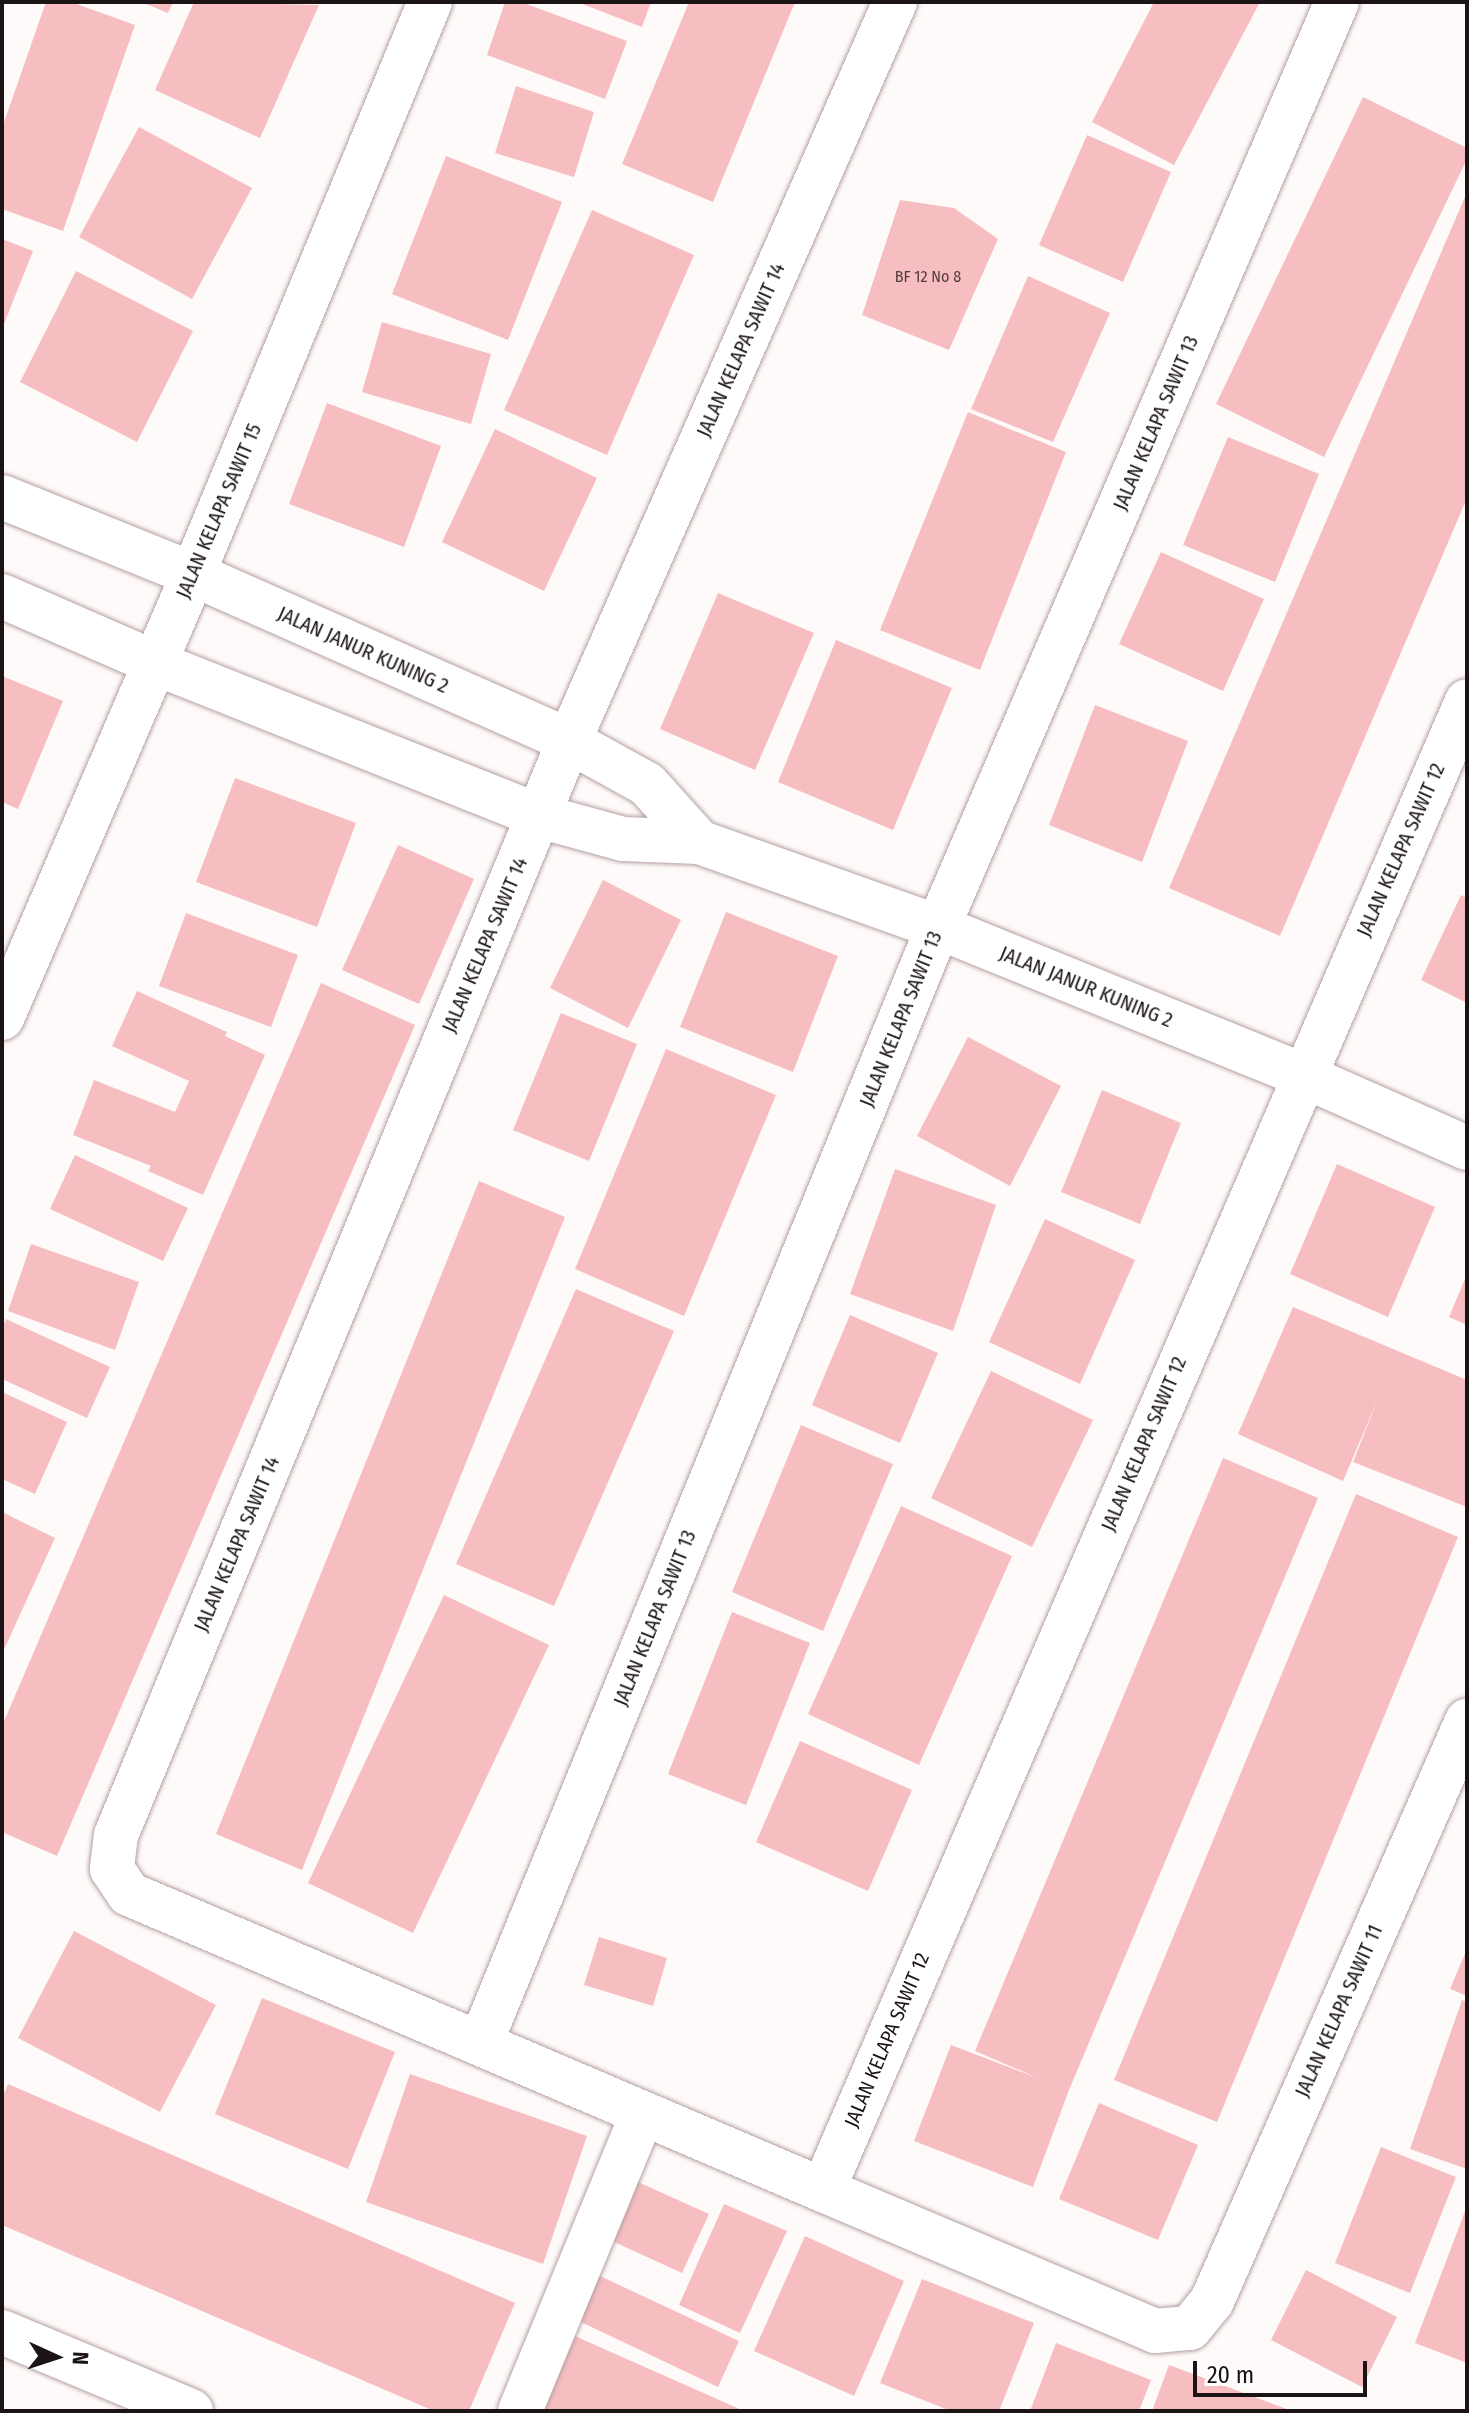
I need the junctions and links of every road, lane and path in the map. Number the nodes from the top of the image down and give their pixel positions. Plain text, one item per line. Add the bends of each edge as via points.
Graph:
1 (430, 2) edge
2 (895, 2) edge
3 (1337, 2) edge
4 (2, 497) edge
5 (193, 574) junction
6 (2, 596) edge
7 (155, 663) junction
8 (1467, 701) edge
9 (569, 741) junction
10 (539, 816) junction
11 (699, 842) junction
12 (938, 927) junction
13 (2, 1018) edge
14 (1302, 1075) junction
15 (1467, 1148) edge
16 (1467, 1721) edge
17 (481, 2042) junction
18 (643, 2113) junction
19 (823, 2190) junction
20 (2, 2332) edge
21 (191, 2411) edge
22 (520, 2411) edge

1 - 5 street, JALAN KELAPA SAWIT 15
2 - 9 street, JALAN KELAPA SAWIT 14
3 - 12 street, JALAN KELAPA SAWIT 13
4 - 5 street, JALAN JANUR KUNING 2
5 - 7 street, JALAN KELAPA SAWIT 15
5 - 9 street, JALAN JANUR KUNING 2
6 - 7 street, JALAN JANUR KUNING 2
7 - 10 street, JALAN JANUR KUNING 2
7 - 13 street, JALAN KELAPA SAWIT 15
8 - 14 street, JALAN KELAPA SAWIT 12
9 - 10 street, JALAN KELAPA SAWIT 14
9 - 11 street, JALAN JANUR KUNING 2 via 647,784
10 - 11 street, JALAN JANUR KUNING 2 via 623,839
10 - 17 street, JALAN KELAPA SAWIT 14 via 116,1835 112,1869 129,1894
11 - 12 street, JALAN JANUR KUNING 2
12 - 14 street, JALAN JANUR KUNING 2
12 - 17 street, JALAN KELAPA SAWIT 13
14 - 15 street, JALAN JANUR KUNING 2
14 - 19 street, JALAN KELAPA SAWIT 12
16 - 19 street, JALAN KELAPA SAWIT 11 via 1212,2301 1190,2328 1155,2331
17 - 18 street
18 - 19 street
18 - 22 street
20 - 21 street

